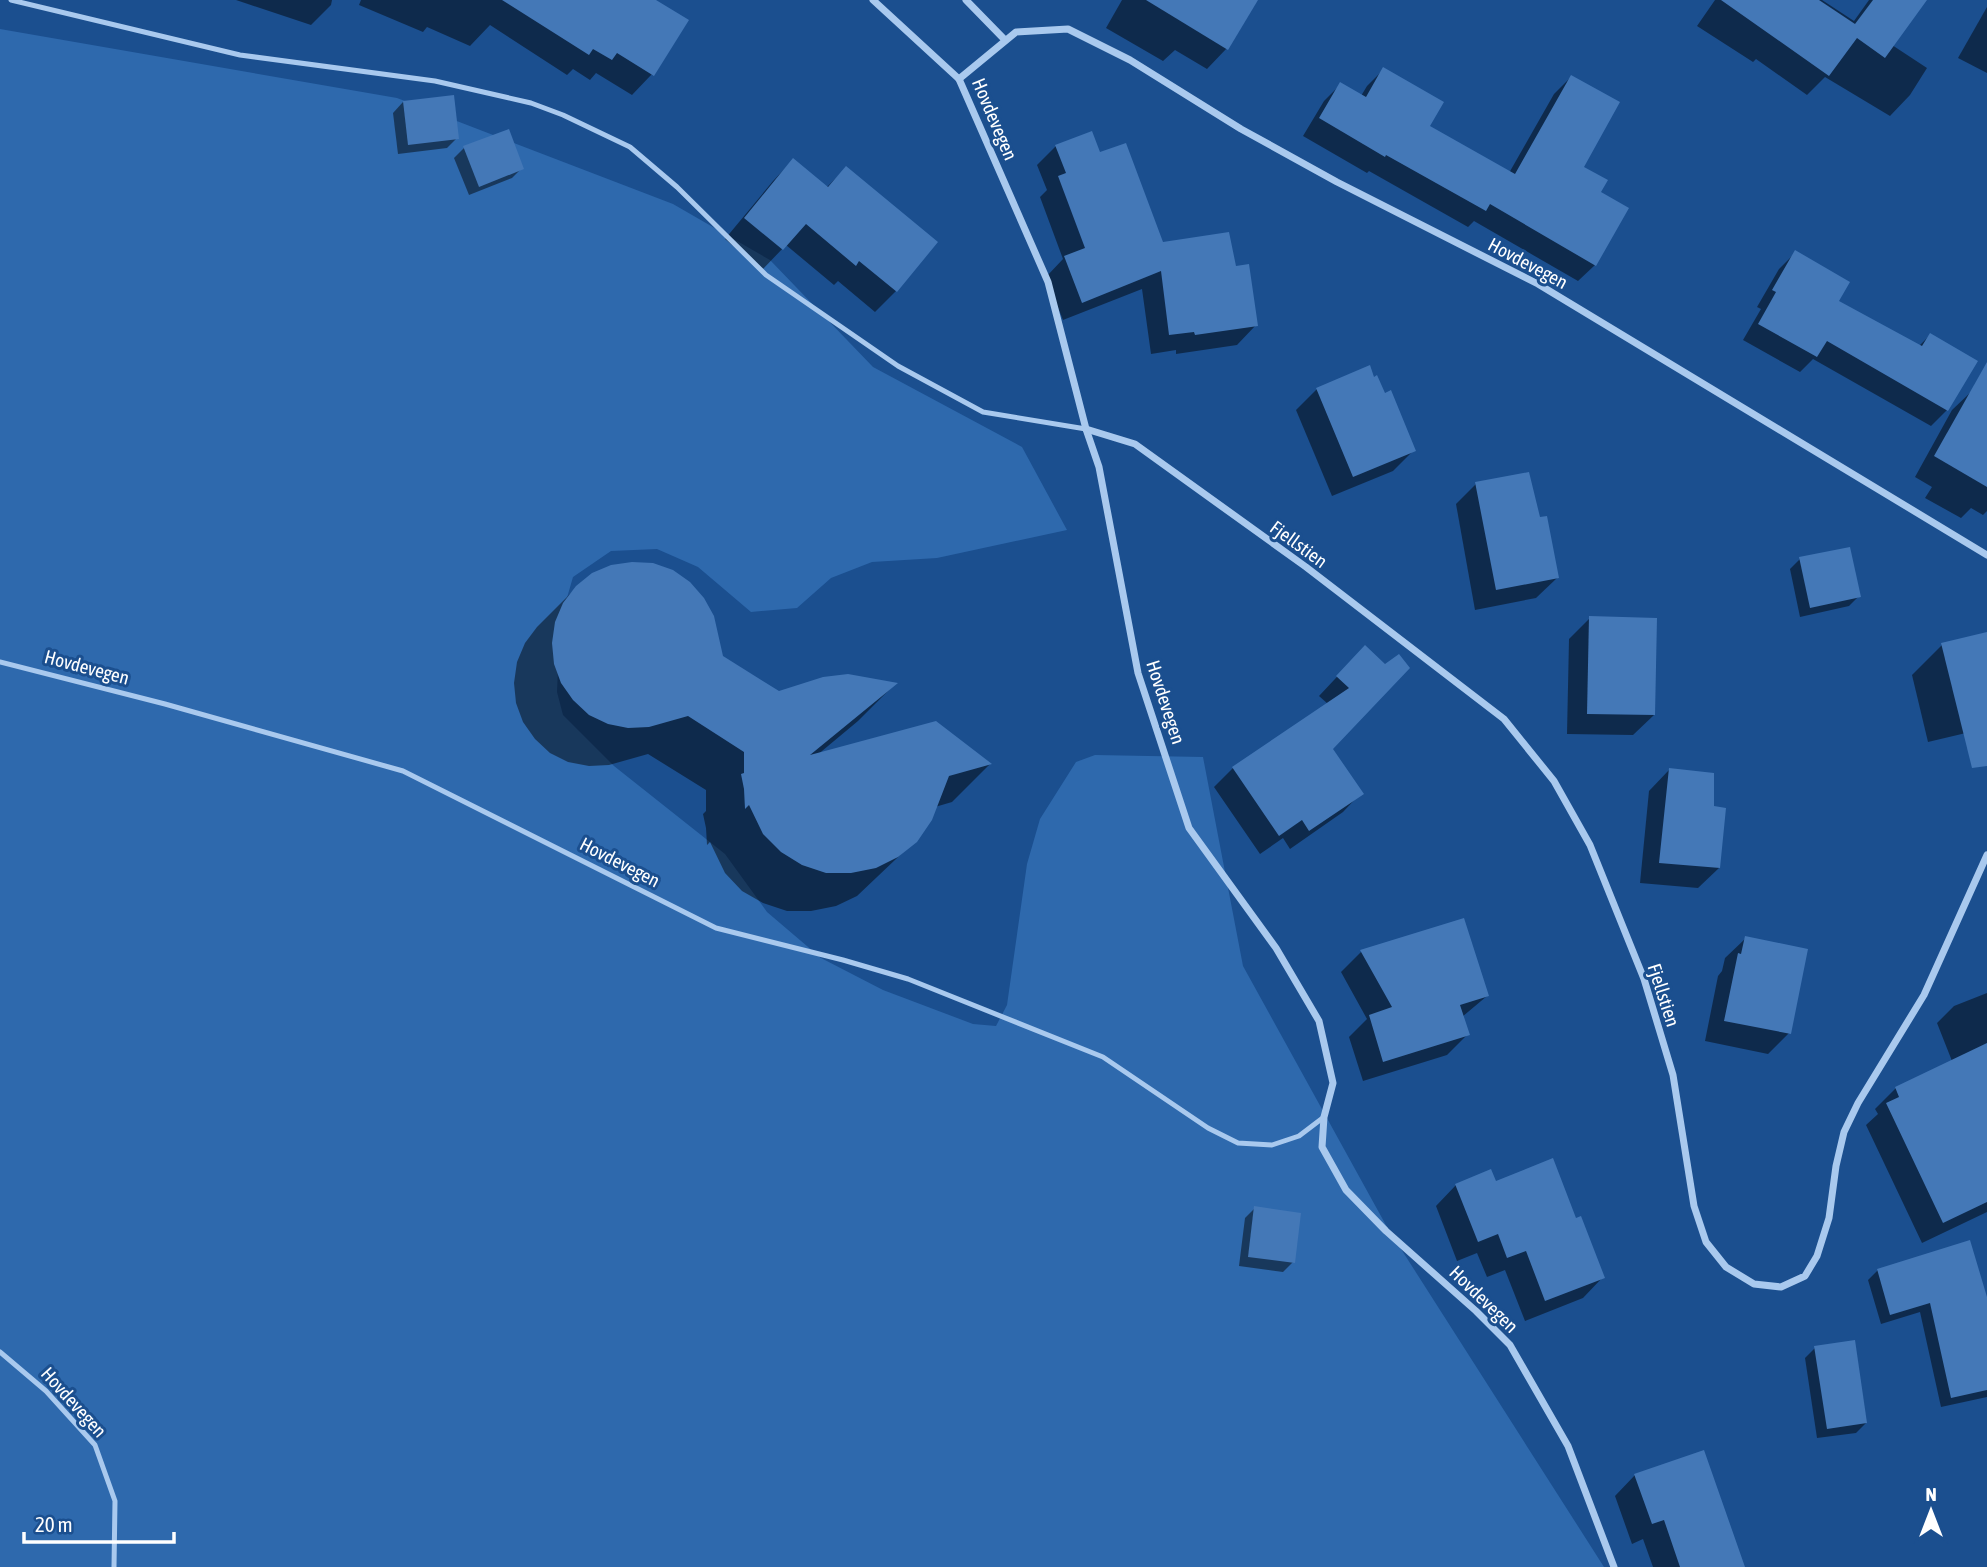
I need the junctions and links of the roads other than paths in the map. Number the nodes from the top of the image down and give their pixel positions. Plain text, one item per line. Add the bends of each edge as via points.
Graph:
1 (11, 0) edge
2 (873, 0) edge
3 (966, 0) edge
4 (1005, 40) junction
5 (959, 79) junction
6 (1086, 429) junction
7 (1987, 555) edge
8 (0, 662) edge
9 (1987, 855) edge
10 (1324, 1117) junction
11 (0, 1352) edge
12 (114, 1567) edge
13 (1614, 1567) edge

1 - 6 lane via 240,55 435,81 563,115 630,147 766,275 898,366 983,412
2 - 5 street
3 - 4 street
4 - 5 street, Hovdevegen
4 - 7 street, Hovdevegen via 1016,32 1068,29 1130,60 1336,182 1538,284
5 - 6 street, Hovdevegen via 1048,282
6 - 9 street, Fjellstien via 1135,444 1306,567 1504,719 1554,781 1590,845 1644,979 1673,1075 1694,1206 1706,1242 1726,1267 1754,1284 1781,1287 1805,1276 1817,1256 1829,1218 1844,1132 1924,995
6 - 10 street, Hovdevegen via 1099,467 1138,673 1189,828 1276,948 1319,1021 1333,1083
8 - 10 lane, Hovdevegen via 403,771 716,928 908,979 1103,1057 1237,1143 1272,1145 1299,1136
10 - 13 street, Hovdevegen via 1322,1147 1346,1190 1510,1345 1568,1446
11 - 12 lane, Hovdevegen via 46,1391 95,1445 115,1501

